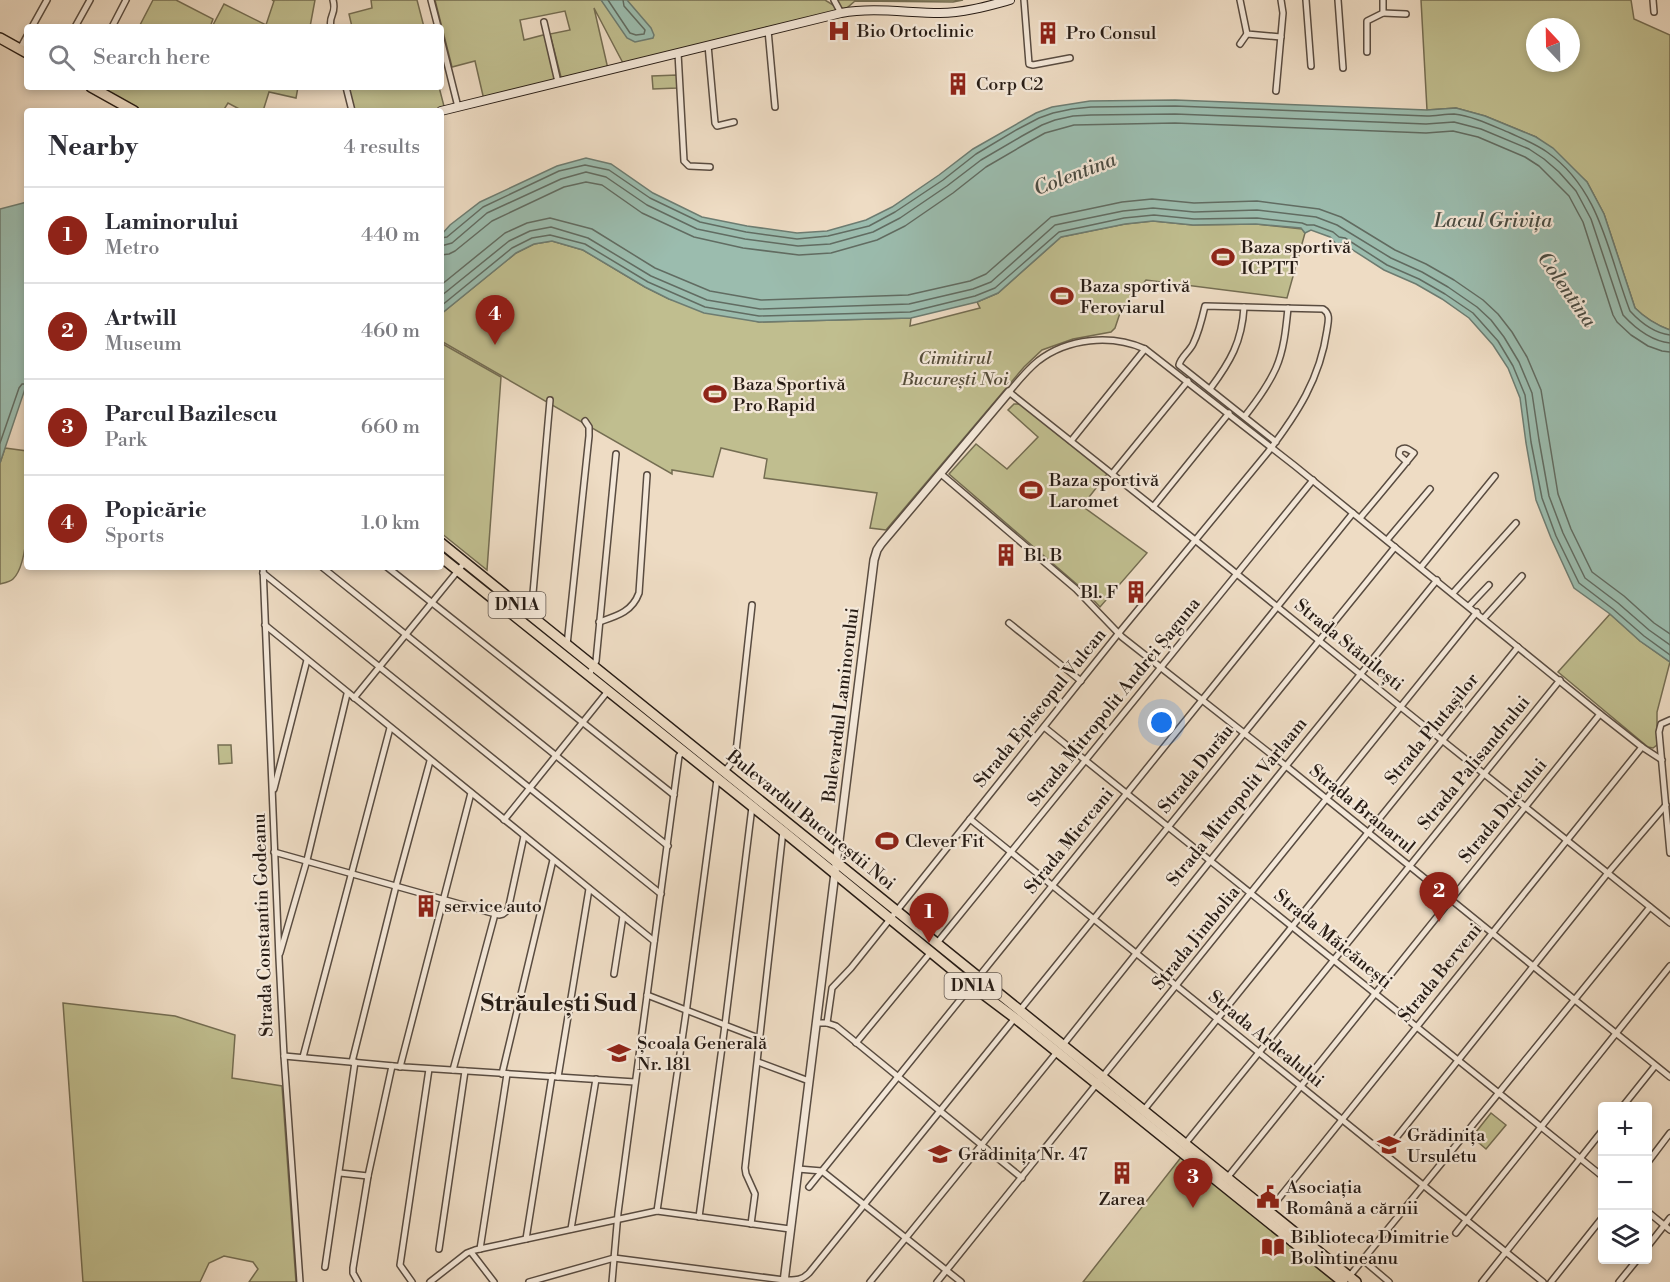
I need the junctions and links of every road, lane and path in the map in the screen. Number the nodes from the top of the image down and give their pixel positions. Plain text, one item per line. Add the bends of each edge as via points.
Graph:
1 (47, 0) edge
2 (90, 0) edge
3 (126, 0) edge
4 (333, 0) edge
5 (431, 0) edge
6 (834, 0) edge
7 (1010, 0) edge
8 (1024, 0) edge
9 (1240, 0) edge
10 (1281, 0) edge
11 (1306, 0) edge
12 (1338, 0) edge
13 (1383, 0) edge
14 (1653, 0) edge
15 (1654, 12) dead end
16 (841, 13) junction
17 (1383, 13) junction
18 (1406, 14) dead end
19 (544, 22) dead end
20 (34, 24) edge
21 (77, 24) edge
22 (114, 24) edge
23 (330, 24) edge
24 (437, 24) edge
25 (768, 30) junction
26 (1247, 34) junction
27 (1281, 37) junction
28 (0, 38) edge
29 (1240, 44) dead end
30 (708, 45) junction
31 (24, 51) edge
32 (444, 51) edge
33 (1366, 52) dead end
34 (678, 53) junction
35 (1070, 58) dead end
36 (1311, 66) dead end
37 (1342, 68) dead end
38 (558, 82) junction
39 (96, 90) edge
40 (347, 90) edge
41 (1276, 91) dead end
42 (458, 107) junction
43 (775, 107) dead end
44 (129, 108) edge
45 (351, 108) edge
46 (444, 110) edge
47 (734, 122) dead end
48 (710, 167) dead end
49 (1244, 307) junction
50 (1288, 308) junction
51 (1145, 349) junction
52 (1188, 381) junction
53 (1210, 389) junction
54 (1009, 392) junction
55 (550, 400) dead end
56 (1229, 413) junction
57 (1245, 416) junction
58 (585, 421) dead end
59 (1071, 441) junction
60 (1274, 444) junction
61 (616, 454) dead end
62 (1407, 462) dead end
63 (941, 474) junction
64 (1113, 474) junction
65 (647, 475) dead end
66 (1495, 476) dead end
67 (1313, 480) junction
68 (1430, 489) dead end
69 (1154, 507) junction
70 (1353, 513) junction
71 (1360, 518) junction
72 (1516, 523) dead end
73 (1196, 540) junction
74 (1388, 540) junction
75 (444, 545) edge
76 (1395, 547) junction
77 (444, 559) edge
78 (465, 562) junction
79 (1422, 566) junction
80 (263, 570) edge
81 (326, 570) edge
82 (391, 570) edge
83 (458, 570) junction
84 (1237, 573) junction
85 (1522, 576) dead end
86 (1437, 580) junction
87 (1488, 585) dead end
88 (1453, 593) junction
89 (431, 603) junction
90 (752, 605) dead end
91 (1469, 606) junction
92 (1278, 607) junction
93 (1477, 612) junction
94 (531, 616) junction
95 (1484, 618) junction
96 (599, 622) junction
97 (1009, 623) dead end
98 (265, 626) junction
99 (405, 634) junction
100 (1118, 634) junction
101 (1319, 641) junction
102 (567, 645) junction
103 (1518, 646) junction
104 (307, 660) junction
105 (379, 666) junction
106 (1161, 667) junction
107 (591, 671) junction
108 (1360, 674) junction
109 (1560, 680) junction
110 (1081, 681) junction
111 (608, 691) junction
112 (347, 694) junction
113 (354, 698) junction
114 (1203, 700) junction
115 (1401, 707) junction
116 (1600, 714) junction
117 (1670, 720) edge
118 (583, 723) junction
119 (1044, 727) junction
120 (390, 728) junction
121 (1244, 733) junction
122 (1443, 740) junction
123 (1642, 747) junction
124 (686, 748) junction
125 (556, 755) junction
126 (1662, 760) junction
127 (430, 761) junction
128 (1086, 761) junction
129 (1286, 766) junction
130 (1484, 774) junction
131 (720, 775) junction
132 (1667, 782) edge
133 (530, 788) junction
134 (471, 794) junction
135 (1127, 794) junction
136 (674, 795) junction
137 (273, 796) junction
138 (1327, 799) junction
139 (1666, 805) junction
140 (752, 807) junction
141 (1525, 807) junction
142 (970, 819) junction
143 (504, 820) junction
144 (785, 820) junction
145 (1168, 827) junction
146 (783, 831) junction
147 (1368, 833) junction
148 (524, 836) junction
149 (1566, 841) junction
150 (668, 846) junction
151 (837, 849) junction
152 (274, 852) junction
153 (1011, 852) junction
154 (1670, 853) edge
155 (827, 854) junction
156 (306, 860) junction
157 (553, 860) junction
158 (1209, 860) junction
159 (836, 862) junction
160 (1409, 867) junction
161 (835, 873) junction
162 (351, 874) junction
163 (1608, 874) junction
164 (1053, 885) junction
165 (396, 886) junction
166 (589, 889) junction
167 (1251, 893) junction
168 (661, 894) junction
169 (444, 899) junction
170 (1451, 901) junction
171 (1650, 907) junction
172 (898, 910) junction
173 (495, 914) junction
174 (622, 916) junction
175 (891, 919) junction
176 (1094, 919) junction
177 (1670, 923) edge
178 (1292, 927) junction
179 (1491, 933) junction
180 (654, 941) junction
181 (938, 943) junction
182 (931, 952) junction
183 (1135, 952) junction
184 (279, 958) junction
185 (1334, 960) junction
186 (1670, 966) edge
187 (1533, 967) junction
188 (614, 974) dead end
189 (979, 977) junction
190 (971, 985) junction
191 (1176, 985) junction
192 (1376, 993) junction
193 (647, 995) junction
194 (1574, 1000) junction
195 (686, 1010) junction
196 (1018, 1014) junction
197 (1218, 1019) junction
198 (816, 1023) junction
199 (827, 1023) junction
200 (725, 1025) junction
201 (1417, 1026) junction
202 (1616, 1034) junction
203 (761, 1039) junction
204 (856, 1043) junction
205 (1060, 1048) junction
206 (1259, 1052) junction
207 (284, 1056) junction
208 (303, 1057) junction
209 (1458, 1059) junction
210 (354, 1062) junction
211 (758, 1062) junction
212 (392, 1066) junction
213 (400, 1066) junction
214 (1655, 1066) junction
215 (429, 1069) junction
216 (453, 1070) junction
217 (465, 1071) junction
218 (505, 1074) junction
219 (555, 1077) junction
220 (898, 1077) junction
221 (1670, 1077) edge
222 (596, 1079) junction
223 (808, 1081) junction
224 (1100, 1081) junction
225 (635, 1082) junction
226 (1300, 1086) junction
227 (1499, 1092) junction
228 (1627, 1102) edge
229 (939, 1111) junction
230 (1143, 1111) junction
231 (1342, 1119) junction
232 (1541, 1126) junction
233 (1670, 1133) edge
234 (1598, 1136) edge
235 (1185, 1144) junction
236 (981, 1145) junction
237 (1384, 1153) junction
238 (1652, 1156) edge
239 (1581, 1158) junction
240 (798, 1169) junction
241 (822, 1171) junction
242 (340, 1173) junction
243 (1598, 1173) edge
244 (368, 1176) junction
245 (1022, 1178) junction
246 (1227, 1178) junction
247 (1424, 1185) junction
248 (809, 1187) dead end
249 (864, 1204) junction
250 (657, 1211) junction
251 (1266, 1215) junction
252 (1652, 1216) edge
253 (699, 1217) junction
254 (1670, 1218) edge
255 (618, 1220) junction
256 (1466, 1220) junction
257 (1598, 1223) edge
258 (751, 1224) junction
259 (1664, 1225) junction
260 (790, 1229) junction
261 (571, 1230) junction
262 (1670, 1230) edge
263 (1456, 1233) dead end
264 (905, 1238) junction
265 (526, 1239) junction
266 (1652, 1240) edge
267 (439, 1249) dead end
268 (480, 1249) junction
269 (471, 1252) junction
270 (1506, 1252) junction
271 (614, 1258) junction
272 (1363, 1260) junction
273 (1634, 1264) edge
274 (325, 1267) dead end
275 (947, 1271) junction
276 (784, 1281) edge
277 (1349, 1281) edge
278 (300, 1282) edge
279 (358, 1282) edge
280 (412, 1282) edge
281 (430, 1282) edge
282 (494, 1282) edge
283 (529, 1282) edge
284 (612, 1282) edge
285 (870, 1282) edge
286 (937, 1282) edge
287 (961, 1282) edge
288 (1389, 1282) edge
289 (1482, 1282) edge
290 (1543, 1282) edge
291 (1551, 1282) edge
292 (1619, 1282) edge

1 - 20 street
2 - 21 street
3 - 22 street
4 - 23 street
5 - 24 street
6 - 16 street
7 - 16 main road via 951,12
8 - 35 street via 1029,64
9 - 26 street
10 - 27 street
11 - 36 street
12 - 37 street
13 - 17 street
14 - 15 street
16 - 25 main road
17 - 18 street
17 - 33 street via 1366,21
19 - 38 street
25 - 30 main road
25 - 43 street
26 - 27 street
26 - 29 street
27 - 41 street
28 - 31 main road
30 - 34 main road
30 - 47 street via 715,123 717,126
32 - 42 street
34 - 38 main road
34 - 48 street via 684,161 689,166
38 - 42 main road
39 - 44 main road
40 - 45 street
42 - 46 main road
49 - 50 street
49 - 53 street via 1236,347
49 - 53 street via 1205,307 1198,334 1179,363
50 - 57 street via 1276,369
50 - 60 street, Strada Episcopul Vulcan via 1323,309 1329,317 1318,367 1303,403
51 - 52 street
51 - 54 street via 1109,339 1069,346 1036,363
51 - 59 street
52 - 56 street
52 - 64 street
53 - 57 street
54 - 59 street, Strada Stănilești
54 - 63 street, Bulevardul Laminorului
55 - 94 street
56 - 60 street
56 - 69 street
57 - 60 street
58 - 102 street via 589,436
59 - 64 street, Strada Stănilești
60 - 67 street
60 - 73 street, Strada Episcopul Vulcan
61 - 96 street
62 - 71 street
63 - 100 street, Strada Branarul via 1084,596
63 - 151 street, Bulevardul Laminorului via 881,544 874,560
64 - 69 street, Strada Stănilești
65 - 96 street via 639,593 627,611
66 - 79 street
67 - 70 street
67 - 84 street, Strada Mitropolit Andrei Șaguna
68 - 74 street
69 - 73 street, Strada Stănilești
70 - 71 street
70 - 92 street, Strada Miercani
71 - 74 street
72 - 88 street
73 - 84 street, Strada Stănilești
73 - 100 street, Strada Episcopul Vulcan
74 - 76 street
75 - 78 main road, Bulevardul Bucureștii Noi / DN1A
76 - 79 street
76 - 101 street, Strada Durău
77 - 83 main road, Bulevardul Bucureștii Noi / DN1A
78 - 83 street
78 - 94 main road, Bulevardul Bucureștii Noi / DN1A
79 - 86 street
80 - 98 street, Strada Constantin Godeanu
80 - 105 street
81 - 99 street
82 - 89 street
83 - 89 street
83 - 107 main road, Bulevardul Bucureștii Noi / DN1A
84 - 92 street, Strada Stănilești
84 - 106 street, Strada Mitropolit Andrei Șaguna
85 - 95 street
86 - 88 street
86 - 108 street, Strada Mitropolit Varlaam
87 - 91 street
88 - 91 street
89 - 99 street
89 - 118 street
90 - 131 street via 736,752
91 - 93 street
92 - 101 street, Strada Stănilești
92 - 114 street, Strada Miercani
93 - 95 street
93 - 115 street, Strada Jimbolia
94 - 102 main road, Bulevardul Bucureștii Noi / DN1A
95 - 103 street
96 - 107 street via 596,661
97 - 110 street
98 - 104 street
98 - 137 street, Strada Constantin Godeanu
99 - 105 street
99 - 125 street
100 - 106 street, Strada Branarul
100 - 110 street, Strada Episcopul Vulcan
101 - 108 street, Strada Stănilești
101 - 121 street, Strada Durău
102 - 107 main road, Bulevardul Bucureștii Noi / DN1A
103 - 109 street
103 - 122 street, Strada Plutașilor
104 - 112 street
104 - 137 street
105 - 113 street
105 - 133 street
106 - 114 street, Strada Branarul
106 - 128 street, Strada Mitropolit Andrei Șaguna
107 - 111 main road, Bulevardul Bucureștii Noi / DN1A
107 - 124 main road, Bulevardul Bucureștii Noi / DN1A
108 - 115 street, Strada Stănilești
108 - 129 street, Strada Mitropolit Varlaam
109 - 116 street
109 - 130 street, Strada Palisandrului
110 - 119 street, Strada Episcopul Vulcan
111 - 118 street
111 - 124 main road, Bulevardul Bucureștii Noi / DN1A
112 - 113 street
112 - 156 street
113 - 120 street
114 - 121 street, Strada Branarul
114 - 135 street, Strada Miercani
115 - 122 street, Strada Stănilești
115 - 138 street, Strada Jimbolia
116 - 123 street
116 - 141 street, Strada Duetului
117 - 126 street via 1660,727
118 - 125 street
118 - 136 street
119 - 128 street, Strada Măicănești
119 - 142 street, Strada Episcopul Vulcan
120 - 127 street
120 - 162 street
121 - 129 street, Strada Branarul
121 - 145 street, Strada Durău
122 - 130 street, Strada Stănilești
122 - 147 street, Strada Plutașilor
123 - 126 street
123 - 149 street, Strada Berveni
124 - 131 main road, Bulevardul Bucureștii Noi / DN1A
124 - 136 street via 680,756
125 - 133 street
125 - 150 street
126 - 132 street
127 - 134 street
127 - 165 street
128 - 135 street, Strada Măicănești
128 - 153 street, Strada Mitropolit Andrei Șaguna
129 - 138 street, Strada Branarul
129 - 158 street, Strada Mitropolit Varlaam
130 - 141 street, Strada Stănilești
130 - 160 street, Strada Palisandrului
131 - 140 main road, Bulevardul Bucureștii Noi / DN1A
131 - 144 main road, Bulevardul Bucureștii Noi / DN1A
131 - 195 street
132 - 139 street
133 - 143 street
133 - 168 street
134 - 143 street
134 - 169 street
135 - 145 street, Strada Măicănești
135 - 164 street, Strada Miercani
136 - 150 street
137 - 152 street, Strada Constantin Godeanu
138 - 147 street, Strada Branarul
138 - 167 street, Strada Jimbolia
139 - 154 street
139 - 163 street
140 - 146 main road, Bulevardul Bucureștii Noi / DN1A
140 - 200 street
141 - 149 street, Strada Stănilești
141 - 170 street, Strada Duetului
142 - 153 street, Strada Ardealului
142 - 172 street, Strada Episcopul Vulcan
143 - 148 street
144 - 146 street
144 - 155 main road, Bulevardul Bucureștii Noi / DN1A
145 - 158 street, Strada Măicănești
145 - 176 street, Strada Durău
146 - 161 main road, Bulevardul Bucureștii Noi / DN1A
146 - 203 street
147 - 160 street, Strada Branarul
147 - 178 street, Strada Plutașilor
148 - 157 street
148 - 173 street via 508,910
149 - 163 street, Strada Stănilești
149 - 179 street, Strada Berveni
150 - 168 street
151 - 155 street
151 - 159 street, Bulevardul Laminorului
152 - 156 street
152 - 184 street, Strada Constantin Godeanu
153 - 164 street, Strada Ardealului
153 - 181 street, Strada Mitropolit Andrei Șaguna
155 - 159 main road, Bulevardul Bucureștii Noi / DN1A
156 - 162 street
156 - 184 street
157 - 166 street
157 - 218 street
158 - 167 street, Strada Măicănești
158 - 183 street, Strada Mitropolit Varlaam
159 - 161 street, Bulevardul Laminorului
159 - 172 main road, Bulevardul Bucureștii Noi / DN1A
160 - 170 street, Strada Branarul
160 - 185 street, Strada Palisandrului
161 - 175 main road, Bulevardul Bucureștii Noi / DN1A
161 - 198 street, Bulevardul Laminorului
162 - 165 street
162 - 208 street
163 - 171 street, Strada Stănilești
163 - 187 street
164 - 176 street, Strada Ardealului
164 - 189 street, Strada Miercani
165 - 169 street
165 - 210 street
166 - 174 street
166 - 219 street
167 - 178 street, Strada Măicănești
167 - 191 street, Strada Jimbolia
168 - 180 street
169 - 173 street
169 - 213 street
170 - 179 street, Strada Branarul
170 - 192 street, Strada Duetului
171 - 177 street, Strada Stănilești
171 - 194 street
172 - 175 street, Strada Episcopul Vulcan
172 - 181 main road, Bulevardul Bucureștii Noi / DN1A
173 - 216 street
174 - 180 street
174 - 188 street
175 - 182 main road, Bulevardul Bucureștii Noi / DN1A
175 - 199 street, Strada Episcopul Vulcan via 832,988
176 - 183 street, Strada Ardealului
176 - 196 street, Strada Durău
178 - 185 street, Strada Măicănești
178 - 197 street, Strada Plutașilor
179 - 187 street, Strada Branarul
179 - 201 street, Strada Berveni
180 - 193 street
181 - 189 main road, Bulevardul Bucureștii Noi / DN1A
182 - 190 main road, Bulevardul Bucureștii Noi / DN1A
182 - 204 street
183 - 191 street, Strada Ardealului
183 - 205 street, Strada Mitropolit Varlaam
184 - 207 street, Strada Constantin Godeanu
185 - 192 street, Strada Măicănești
185 - 206 street, Strada Palisandrului
186 - 202 street
187 - 194 street, Strada Branarul
187 - 209 street
189 - 190 street, Strada Miercani
189 - 196 main road, Bulevardul Bucureștii Noi / DN1A
190 - 196 main road, Bulevardul Bucureștii Noi / DN1A
190 - 220 street, Strada Miercani
191 - 197 street, Strada Ardealului
191 - 224 street, Strada Jimbolia
192 - 201 street, Strada Măicănești
192 - 226 street, Strada Duetului
193 - 195 street
193 - 225 street
194 - 202 street, Strada Branarul
194 - 227 street
195 - 200 street
195 - 250 street
196 - 205 main road, Bulevardul Bucureștii Noi / DN1A
196 - 229 street, Strada Durău
197 - 206 street, Strada Ardealului
197 - 230 street, Strada Plutașilor
198 - 199 street
198 - 223 street, Bulevardul Laminorului
199 - 204 street
200 - 203 street
200 - 253 street
201 - 209 street, Strada Măicănești
201 - 231 street, Strada Berveni
202 - 214 street, Strada Branarul
202 - 232 street
203 - 211 street
204 - 220 street
205 - 224 main road, Bulevardul Bucureștii Noi / DN1A
205 - 236 street, Strada Mitropolit Varlaam
206 - 226 street, Strada Ardealului
206 - 235 street, Strada Palisandrului
207 - 208 street
207 - 278 street, Strada Constantin Godeanu
208 - 210 street
209 - 227 street, Strada Măicănești
209 - 237 street
210 - 212 street
210 - 242 street
211 - 223 street
211 - 258 street via 746,1168 754,1194
212 - 213 street
212 - 244 street
213 - 215 street
214 - 221 street, Strada Branarul
214 - 228 street
215 - 216 street
215 - 280 street via 400,1265
216 - 217 street
217 - 218 street
217 - 267 street
218 - 219 street
218 - 268 street
219 - 222 street
219 - 265 street
220 - 229 street
220 - 241 street, Strada Miercani
222 - 225 street
222 - 261 street
223 - 240 street, Bulevardul Laminorului
224 - 230 main road, Bulevardul Bucureștii Noi / DN1A
224 - 245 street, Strada Jimbolia
224 - 251 main road, Bulevardul Bucureștii Noi / DN1A
225 - 255 street
226 - 231 street, Strada Ardealului
226 - 246 street, Strada Duetului
227 - 232 street, Strada Măicănești
227 - 247 street
229 - 236 street
229 - 249 street, Strada Durău
230 - 235 main road, Bulevardul Bucureștii Noi / DN1A
231 - 237 street, Strada Ardealului
231 - 251 street, Strada Berveni
232 - 239 street, Strada Măicănești
232 - 256 street
233 - 238 street
234 - 239 street
235 - 246 main road, Bulevardul Bucureștii Noi / DN1A
236 - 245 street
236 - 264 street, Strada Mitropolit Varlaam
237 - 247 street, Strada Ardealului
239 - 243 street, Strada Măicănești
239 - 270 street
240 - 241 street
240 - 260 street, Bulevardul Laminorului
241 - 248 street, Strada Miercani
241 - 249 street
242 - 244 street
242 - 274 street
244 - 279 street via 353,1268
245 - 275 street, Strada Jimbolia
246 - 251 main road, Bulevardul Bucureștii Noi / DN1A
247 - 256 street, Strada Ardealului
247 - 272 street
249 - 264 street
249 - 276 street, Strada Durău via 805,1277
250 - 253 street
250 - 255 street
251 - 277 main road, Bulevardul Bucureștii Noi / DN1A
252 - 259 street
253 - 258 street
254 - 259 street
255 - 261 street
255 - 271 street
256 - 263 street
256 - 270 street, Strada Ardealului
257 - 291 street
258 - 260 street
259 - 262 street
259 - 266 street
260 - 276 street, Bulevardul Laminorului
261 - 265 street
264 - 275 street
264 - 285 street, Strada Mitropolit Varlaam
265 - 268 street
268 - 269 street
269 - 281 street
269 - 282 street
270 - 289 street
270 - 290 street, Strada Ardealului
271 - 276 street
271 - 283 street
271 - 284 street
272 - 277 street
272 - 288 street
273 - 292 street
275 - 286 street, Strada Jimbolia
275 - 287 street

